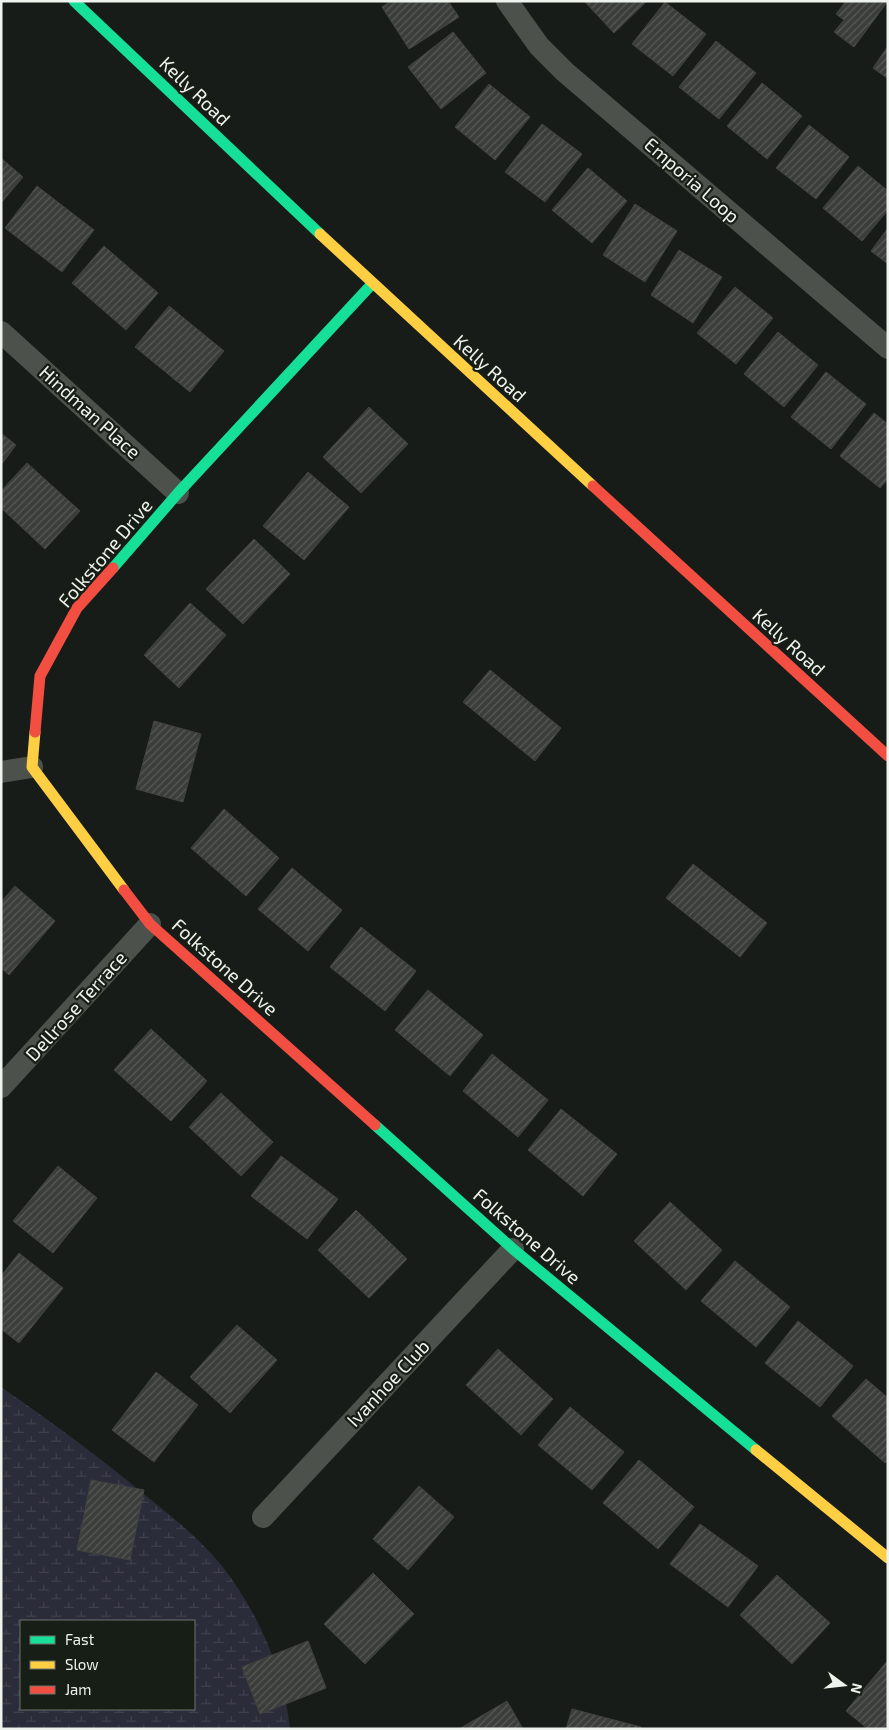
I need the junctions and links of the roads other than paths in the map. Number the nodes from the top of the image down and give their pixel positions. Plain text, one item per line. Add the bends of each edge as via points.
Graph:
1 (74, 1) edge
2 (507, 1) edge
3 (372, 284) junction
4 (1, 332) edge
5 (888, 348) edge
6 (178, 493) junction
7 (888, 756) edge
8 (32, 767) junction
9 (1, 772) edge
10 (150, 924) junction
11 (1, 1087) edge
12 (513, 1249) junction
13 (263, 1517) dead end
14 (888, 1558) edge

1 - 3 street, Kelly Road
2 - 5 street, Emporia Loop via 539,46 565,72
3 - 6 street, Folkstone Drive
3 - 7 street, Kelly Road
4 - 6 street, Hindman Place
6 - 8 street, Folkstone Drive via 77,608 40,676
8 - 9 street
8 - 10 street, Folkstone Drive
10 - 11 street, Dellrose Terrace
10 - 12 street, Folkstone Drive
12 - 13 street, Ivanhoe Club
12 - 14 street, Folkstone Drive

